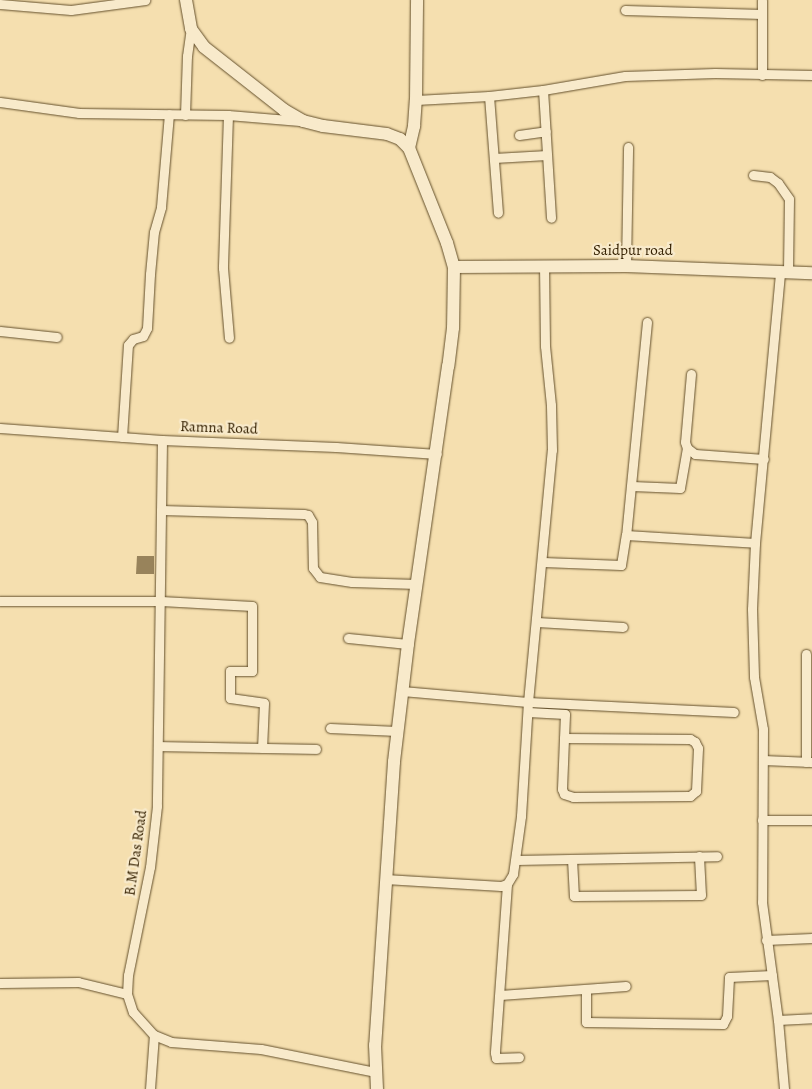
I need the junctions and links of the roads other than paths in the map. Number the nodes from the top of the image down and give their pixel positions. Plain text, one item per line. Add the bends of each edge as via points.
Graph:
1 (145, 0) edge
2 (186, 0) edge
3 (417, 0) edge
4 (762, 0) edge
5 (0, 4) edge
6 (625, 10) dead end
7 (762, 14) junction
8 (191, 29) junction
9 (762, 75) junction
10 (812, 75) edge
11 (543, 90) junction
12 (489, 96) junction
13 (416, 100) junction
14 (0, 102) edge
15 (169, 114) junction
16 (184, 114) junction
17 (228, 115) junction
18 (303, 121) junction
19 (546, 131) junction
20 (519, 135) dead end
21 (628, 147) dead end
22 (409, 148) junction
23 (547, 155) junction
24 (494, 158) junction
25 (753, 175) dead end
26 (498, 213) dead end
27 (551, 218) dead end
28 (454, 266) junction
29 (626, 266) junction
30 (544, 268) junction
31 (784, 271) junction
32 (812, 273) edge
33 (646, 322) dead end
34 (0, 331) edge
35 (57, 337) dead end
36 (229, 338) dead end
37 (691, 374) dead end
38 (0, 428) edge
39 (122, 437) junction
40 (162, 440) junction
41 (687, 448) junction
42 (437, 454) junction
43 (764, 459) junction
44 (632, 486) junction
45 (161, 510) junction
46 (626, 535) junction
47 (755, 543) junction
48 (543, 562) junction
49 (418, 584) junction
50 (0, 601) edge
51 (161, 601) junction
52 (536, 622) junction
53 (623, 627) dead end
54 (348, 638) dead end
55 (408, 644) junction
56 (806, 654) dead end
57 (402, 691) junction
58 (528, 702) junction
59 (528, 712) junction
60 (734, 712) dead end
61 (330, 728) dead end
62 (397, 732) junction
63 (564, 738) junction
64 (159, 746) junction
65 (262, 748) junction
66 (316, 749) dead end
67 (763, 760) junction
68 (809, 762) edge
69 (762, 820) junction
70 (812, 820) edge
71 (699, 856) junction
72 (717, 856) dead end
73 (572, 859) junction
74 (516, 860) junction
75 (385, 879) junction
76 (507, 884) junction
77 (812, 938) edge
78 (766, 940) junction
79 (772, 974) junction
80 (0, 982) edge
81 (626, 986) dead end
82 (586, 989) junction
83 (127, 994) junction
84 (500, 995) junction
85 (812, 1018) edge
86 (778, 1020) junction
87 (154, 1035) junction
88 (519, 1057) dead end
89 (375, 1072) junction
90 (150, 1089) edge
91 (377, 1089) edge
92 (784, 1089) edge

1 - 5 street via 71,10
2 - 8 main road
3 - 13 main road
4 - 7 street
6 - 7 street
7 - 9 street
8 - 16 street
8 - 18 main road via 204,48
9 - 10 street
9 - 11 street via 625,76
11 - 12 street
11 - 19 street
12 - 13 street
12 - 24 street
13 - 22 main road
14 - 15 street via 79,113
15 - 16 street
15 - 39 street via 146,328 143,336 133,339 128,345
16 - 17 street
17 - 18 street
17 - 36 street via 223,268
18 - 22 main road via 387,134 400,139
19 - 20 street
19 - 23 street
21 - 29 street
22 - 28 main road
23 - 24 street
23 - 27 street
24 - 26 street
25 - 31 street via 770,177 778,182 789,199
28 - 30 main road, Saidpur road
28 - 42 main road via 453,328
29 - 30 main road, Saidpur road
29 - 31 main road, Saidpur road
30 - 48 street via 552,450
31 - 32 main road, Saidpur road
31 - 43 street
33 - 44 street
34 - 35 street
37 - 41 street
38 - 39 street, Ramna Road
39 - 40 street, Ramna Road
40 - 42 street, Ramna Road via 336,446
40 - 45 street, B.M Das Road
41 - 43 street via 695,454
41 - 44 street via 680,488
42 - 49 main road
43 - 47 street
44 - 46 street
45 - 49 street via 308,515 312,522 313,568 320,577 352,582
45 - 51 street, B.M Das Road
46 - 47 street
46 - 48 street via 621,565
47 - 67 street via 752,609 754,678 763,729
48 - 52 street
49 - 55 main road
50 - 51 street
51 - 64 street, B.M Das Road
51 - 65 street via 252,606 252,672 230,671 230,698 264,703
52 - 53 street
52 - 58 street
54 - 55 street
55 - 57 main road
56 - 68 street
57 - 58 street
57 - 62 main road
58 - 59 street
58 - 60 street
59 - 63 street via 565,714
59 - 74 street
61 - 62 street
62 - 75 main road
63 - 63 street via 564,794 573,798 690,796 696,791 698,748 690,739
64 - 65 street
64 - 83 street, B.M Das Road via 154,836 144,901 130,957
65 - 66 street
67 - 68 street
67 - 69 street
69 - 70 street
69 - 78 street via 762,902
71 - 72 street
71 - 73 street
71 - 73 street via 701,895 574,896
73 - 74 street
74 - 76 street
75 - 76 street via 478,886
75 - 89 main road
76 - 84 street
77 - 78 street
78 - 79 street
79 - 82 street via 729,977 727,1016 723,1024 586,1022
79 - 86 street
80 - 83 street via 78,982
81 - 82 street
82 - 84 street
83 - 87 street, B.M Das Road via 133,1012
84 - 88 street via 496,1058
85 - 86 street
86 - 92 street
87 - 89 street, B.M Das Road via 171,1042 261,1049
87 - 90 street
89 - 91 main road

